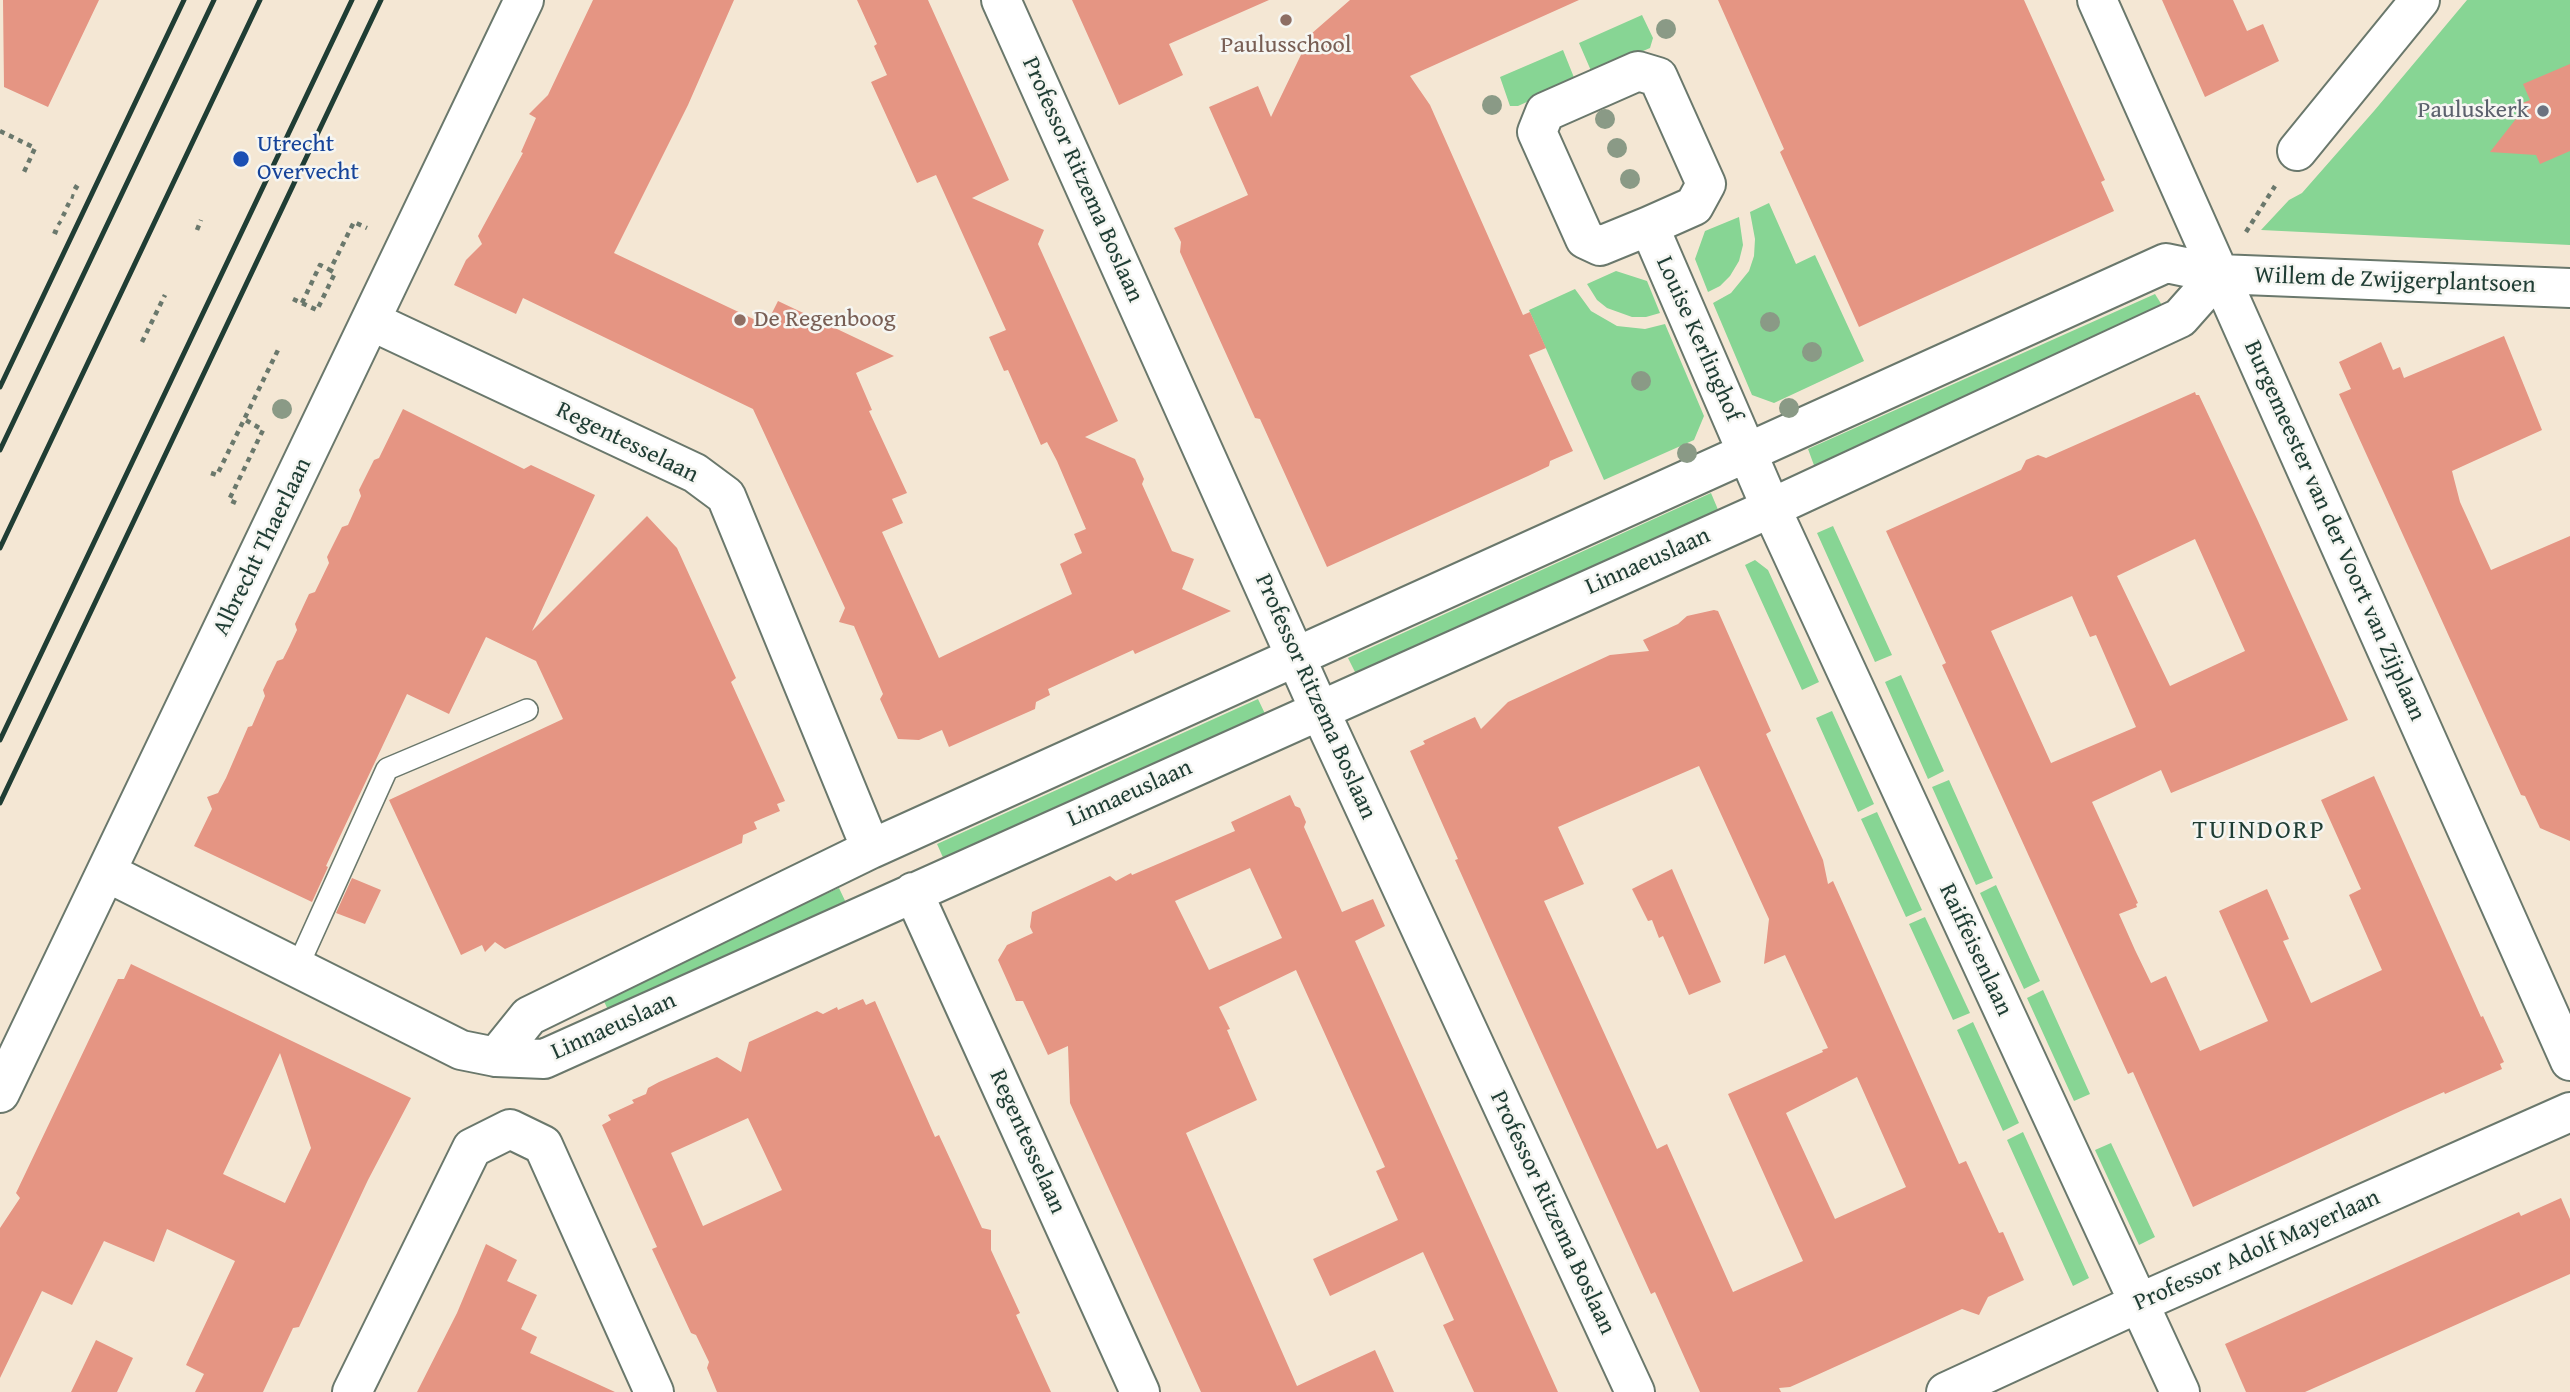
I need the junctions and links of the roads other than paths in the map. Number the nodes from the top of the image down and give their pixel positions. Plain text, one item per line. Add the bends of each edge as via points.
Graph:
1 (524, 0) edge
2 (1002, 0) edge
3 (2097, 0) edge
4 (2420, 0) edge
5 (2297, 151) road end
6 (1648, 226) junction
7 (2219, 274) junction
8 (2570, 288) edge
9 (371, 321) junction
10 (1747, 452) junction
11 (1770, 508) junction
12 (1296, 657) junction
13 (1319, 709) junction
14 (527, 710) dead end
15 (871, 849) junction
16 (106, 873) junction
17 (913, 892) junction
18 (298, 968) junction
19 (496, 1057) junction
20 (2570, 1061) edge
21 (0, 1093) edge
22 (2570, 1112) edge
23 (2139, 1303) junction
24 (352, 1392) edge
25 (653, 1392) edge
26 (1140, 1392) edge
27 (1635, 1392) edge
28 (1946, 1392) edge
29 (2180, 1392) edge

1 - 9 street, Albrecht Thaerlaan
2 - 12 street, Professor Ritzema Boslaan
3 - 7 street, Burgemeester van der Voort van Zijplaan
4 - 5 street
6 - 6 street, Louise Kerlinghof via 1694,206 1706,184 1658,78 1638,71 1545,112 1537,132 1584,239 1600,246
6 - 10 street, Louise Kerlinghof
7 - 8 street, Willem de Zwijgerplantsoen
7 - 10 street, Linnaeuslaan via 2166,263
7 - 11 street, Linnaeuslaan via 2180,318
7 - 20 street, Burgemeester van der Voort van Zijplaan
9 - 15 street, Regentesselaan via 695,473 726,496
9 - 16 street, Albrecht Thaerlaan
10 - 11 street
10 - 12 street, Linnaeuslaan
11 - 13 street, Linnaeuslaan
11 - 23 street, Raiffeisenlaan
12 - 13 street, Professor Ritzema Boslaan
12 - 15 street, Linnaeuslaan
13 - 17 street, Linnaeuslaan
13 - 27 street, Professor Ritzema Boslaan
14 - 18 lane via 387,769
15 - 19 street, Linnaeuslaan via 529,1016
16 - 18 street
16 - 21 street, Albrecht Thaerlaan
17 - 19 street, Linnaeuslaan via 544,1059
17 - 26 street, Regentesselaan
18 - 19 street via 461,1049
22 - 23 street, Professor Adolf Mayerlaan
23 - 28 street, Professor Adolf Mayerlaan
23 - 29 street, Raiffeisenlaan
24 - 25 street via 472,1148 510,1129 543,1145

